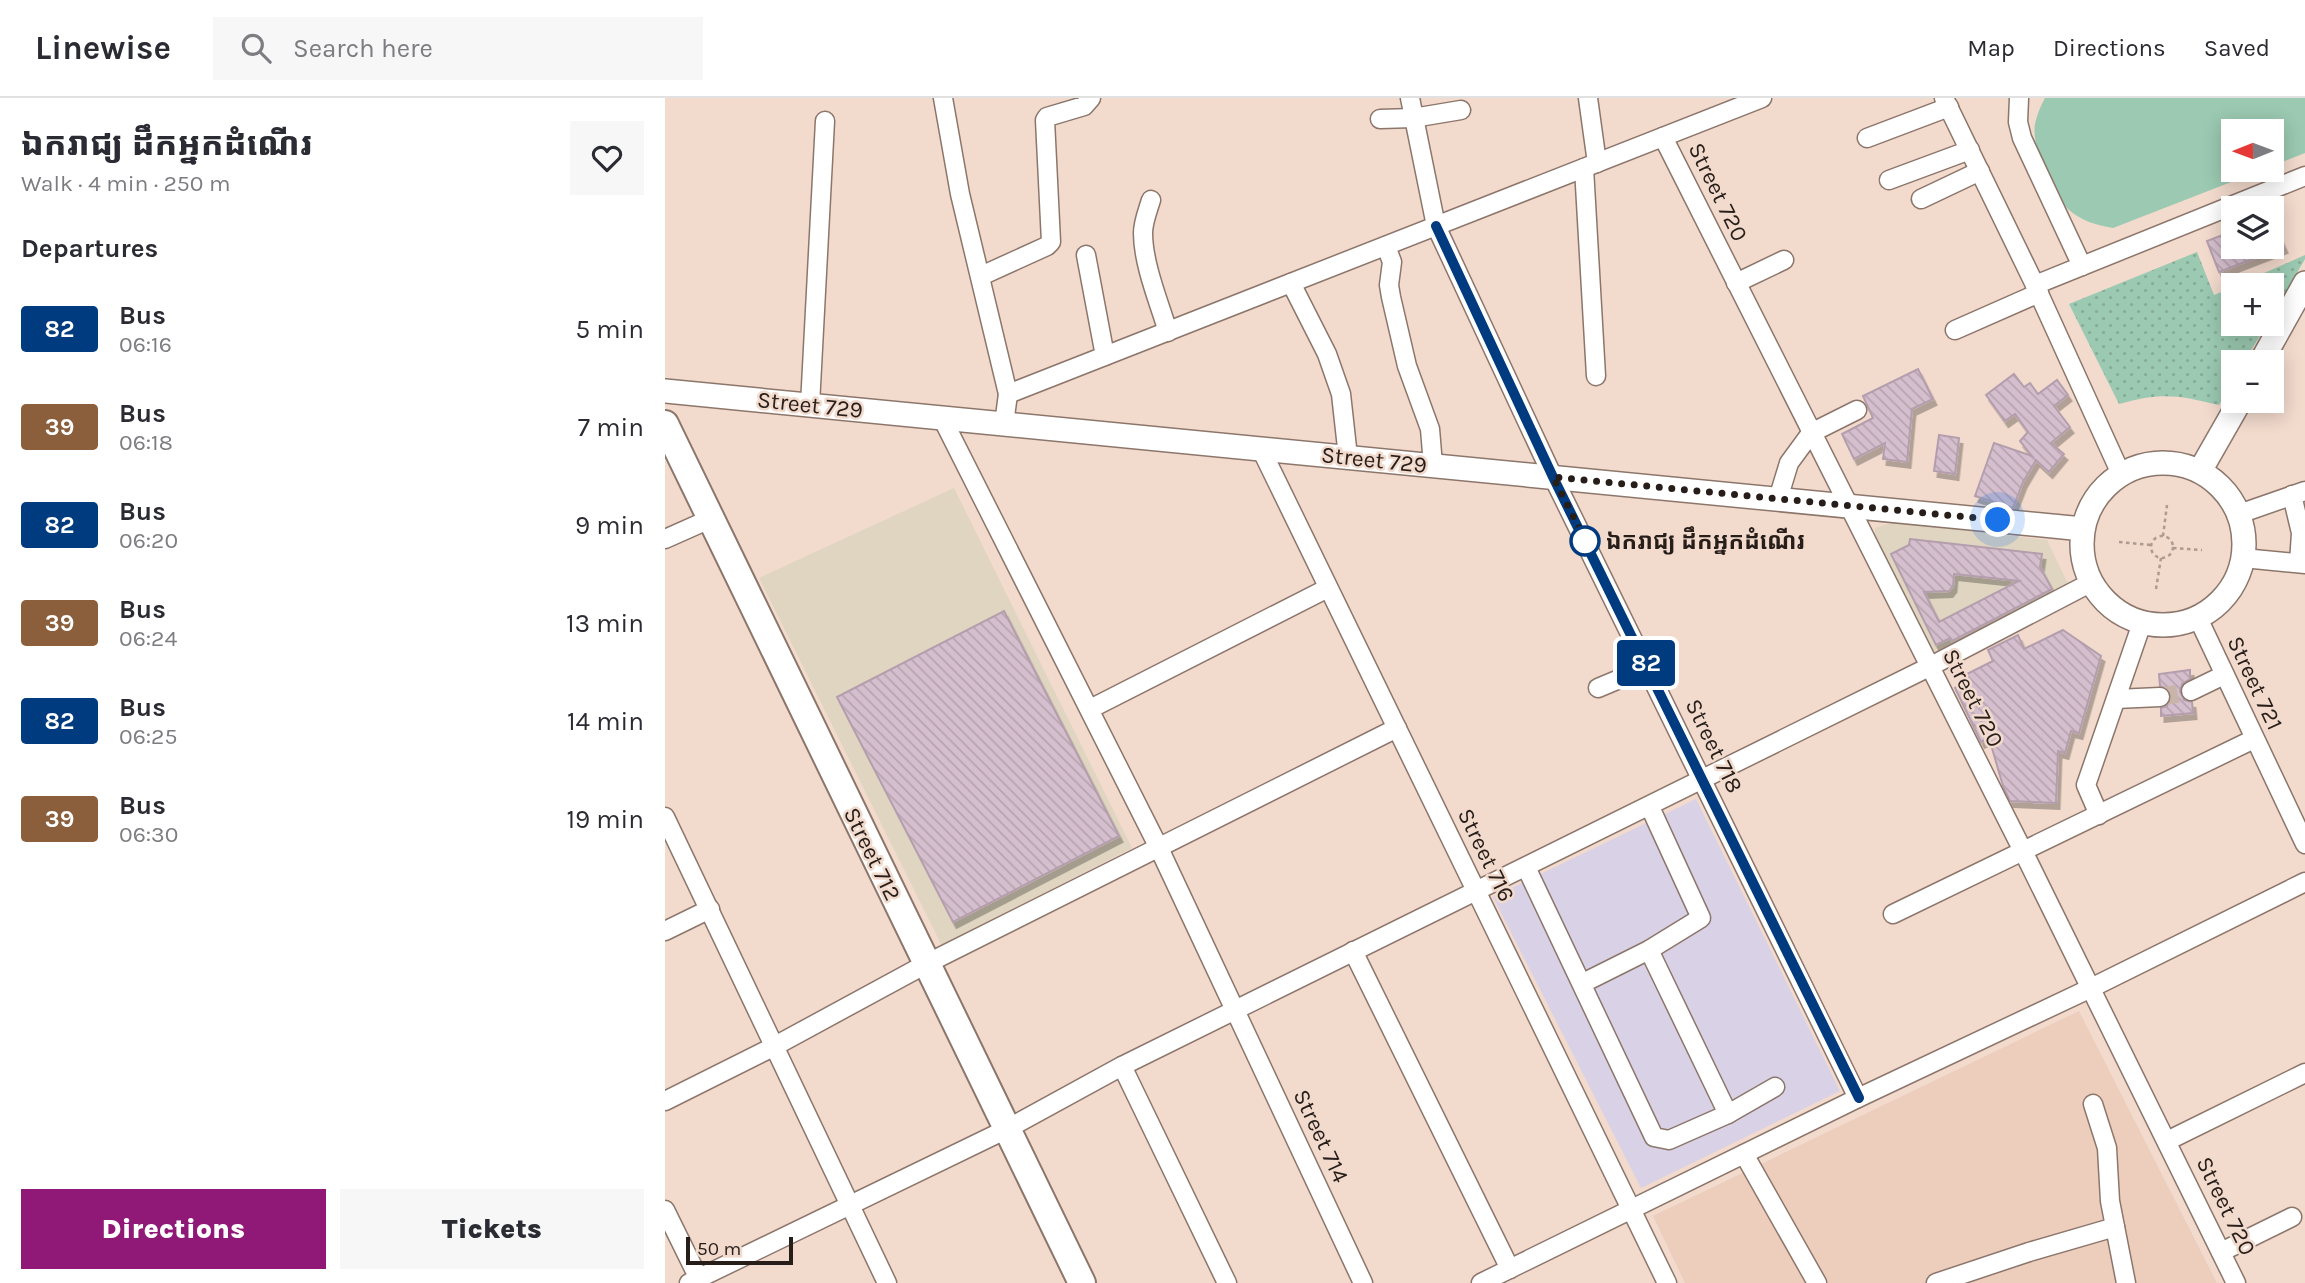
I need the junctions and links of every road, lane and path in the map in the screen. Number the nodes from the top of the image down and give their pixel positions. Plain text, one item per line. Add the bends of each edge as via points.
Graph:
1 (943, 98) edge
2 (1091, 98) edge
3 (1410, 98) edge
4 (1588, 98) edge
5 (1762, 98) edge
6 (2019, 98) edge
7 (1946, 103) edge
8 (1461, 110) dead end
9 (1413, 118) junction
10 (1380, 119) dead end
11 (825, 121) dead end
12 (1663, 137) junction
13 (1867, 138) dead end
14 (1970, 150) junction
15 (1590, 165) junction
16 (1980, 171) junction
17 (2305, 176) edge
18 (1889, 180) dead end
19 (1921, 199) dead end
20 (1151, 200) dead end
21 (1436, 226) junction
22 (1386, 246) junction
23 (1086, 255) dead end
24 (1784, 260) dead end
25 (2082, 266) junction
26 (981, 276) junction
27 (1291, 283) junction
28 (2305, 283) edge
29 (1736, 284) junction
30 (2037, 289) junction
31 (1955, 330) dead end
32 (1168, 332) junction
33 (2268, 350) edge
34 (1105, 356) junction
35 (1596, 376) dead end
36 (665, 391) edge
37 (1009, 394) junction
38 (810, 405) junction
39 (1857, 410) dead end
40 (2232, 413) edge
41 (942, 418) junction
42 (665, 424) edge
43 (1004, 424) junction
44 (1811, 433) junction
45 (1261, 449) junction
46 (1348, 457) junction
47 (1433, 465) junction
48 (2200, 471) junction
49 (2121, 474) junction
50 (1553, 477) junction
51 (2298, 493) edge
52 (1778, 499) junction
53 (1847, 505) junction
54 (2167, 505) dead end
55 (2239, 514) junction
56 (710, 519) junction
57 (2083, 529) junction
58 (2163, 536) junction
59 (665, 539) edge
60 (2119, 542) dead end
61 (2151, 545) junction
62 (2173, 548) junction
63 (2203, 550) dead end
64 (2161, 558) junction
65 (2243, 558) junction
66 (2302, 564) edge
67 (2090, 583) junction
68 (1328, 588) junction
69 (2156, 589) dead end
70 (2197, 618) junction
71 (2142, 623) junction
72 (1648, 667) junction
73 (1929, 667) junction
74 (2224, 676) junction
75 (1598, 688) dead end
76 (2191, 691) tunnel mouth
77 (2160, 697) tunnel mouth
78 (2116, 699) junction
79 (1090, 709) junction
80 (1397, 728) junction
81 (2254, 739) junction
82 (1703, 780) junction
83 (1650, 807) junction
84 (2099, 815) junction
85 (665, 817) edge
86 (2305, 844) edge
87 (1158, 846) junction
88 (2023, 851) junction
89 (1526, 867) junction
90 (2305, 882) edge
91 (1475, 890) junction
92 (710, 909) junction
93 (1893, 914) dead end
94 (665, 931) edge
95 (1650, 950) junction
96 (1353, 951) junction
97 (926, 964) junction
98 (1583, 983) junction
99 (2091, 988) junction
100 (1235, 1011) junction
101 (773, 1046) junction
102 (1122, 1066) junction
103 (2305, 1073) edge
104 (1775, 1087) dead end
105 (1859, 1098) junction
106 (665, 1101) edge
107 (2093, 1104) dead end
108 (1728, 1114) junction
109 (1007, 1129) junction
110 (2167, 1141) junction
111 (1744, 1154) junction
112 (849, 1204) junction
113 (1632, 1208) junction
114 (665, 1210) edge
115 (2292, 1217) dead end
116 (2115, 1227) junction
117 (2221, 1252) junction
118 (1510, 1269) junction
119 (697, 1281) edge
120 (887, 1283) edge
121 (1082, 1283) edge
122 (1227, 1283) edge
123 (1363, 1283) edge
124 (1481, 1283) edge
125 (1667, 1283) edge
126 (1817, 1283) edge
127 (1935, 1283) edge
128 (2126, 1283) edge
129 (2237, 1283) edge

1 - 26 street
2 - 26 street via 1084,106 1045,120 1051,242
3 - 9 street, Street 718
4 - 15 street
5 - 12 street
6 - 25 street via 2022,138
7 - 13 street
7 - 14 street
8 - 9 street
9 - 10 street
9 - 21 street, Street 718
11 - 38 street
12 - 15 street
12 - 29 street, Street 720
14 - 16 street
14 - 18 street
15 - 21 street
15 - 35 street
16 - 19 street
16 - 30 street
17 - 25 street
20 - 32 street via 1143,239
21 - 22 street
21 - 50 street, Street 718
22 - 27 street
22 - 47 street via 1392,262 1391,297 1407,366 1430,429
23 - 34 street
24 - 29 street
25 - 30 street
26 - 37 street
27 - 32 street
27 - 46 street via 1327,354 1341,394
28 - 33 main road
29 - 44 street, Street 720
30 - 31 street
30 - 49 street
32 - 34 street
34 - 37 street
36 - 38 main road, Street 729
37 - 43 street
38 - 41 main road, Street 729
39 - 44 street
40 - 48 main road
41 - 43 main road, Street 729
41 - 79 street, Street 714
42 - 56 highway, Street 712
43 - 45 main road, Street 729
44 - 52 street via 1789,463
44 - 53 street, Street 720
45 - 46 main road, Street 729
45 - 68 street, Street 716
46 - 47 main road, Street 729
47 - 50 main road, Street 729
48 - 49 main road via 2164,463
48 - 55 main road via 2220,486
49 - 57 main road via 2097,497
50 - 52 main road, Street 729
50 - 72 street, Street 718
51 - 55 street
51 - 66 street
52 - 53 main road, Street 729
53 - 57 main road, Street 729
53 - 73 street, Street 720
54 - 58 path
55 - 65 main road
56 - 59 street
56 - 97 highway, Street 712
57 - 67 main road
58 - 61 path via 2157,536
58 - 62 path via 2171,540
60 - 61 path
61 - 64 path
62 - 63 path
62 - 64 path
64 - 69 path
65 - 66 street
65 - 70 main road via 2232,587
67 - 71 main road via 2119,613
67 - 73 street
68 - 79 street
68 - 80 street, Street 716
70 - 71 main road via 2168,626
70 - 74 street, Street 721
71 - 78 street
72 - 75 street
72 - 82 street, Street 718
73 - 82 street
73 - 88 street, Street 720
74 - 76 street
74 - 81 street, Street 721
77 - 78 street
78 - 84 street via 2086,785
79 - 87 street, Street 714
80 - 87 street
80 - 91 street, Street 716
81 - 84 street
81 - 86 street, Street 721
82 - 83 street
82 - 105 street, Street 718
83 - 89 street
83 - 95 street via 1701,918
84 - 88 street
85 - 92 street
87 - 97 street
87 - 100 street, Street 714
88 - 93 street
88 - 99 street, Street 720
89 - 91 street
89 - 98 street
90 - 99 street
91 - 96 street
91 - 113 street, Street 716
92 - 94 street
92 - 101 street
95 - 98 street
95 - 108 street
96 - 100 street
96 - 118 street
97 - 101 street
97 - 109 highway, Street 712
98 - 108 street via 1654,1137 1669,1140
99 - 105 street
99 - 110 street, Street 720
100 - 102 street
100 - 123 street, Street 714
101 - 106 street
101 - 112 street
102 - 109 street
102 - 122 street
103 - 110 street
104 - 108 street
105 - 111 street
107 - 116 street via 2107,1148
109 - 112 street
109 - 121 highway, Street 712
110 - 117 street, Street 720
111 - 113 street
111 - 126 street
112 - 119 street
112 - 120 street
113 - 118 street
113 - 125 street, Street 716
114 - 119 street
115 - 117 street
116 - 127 street
116 - 128 street
117 - 129 street, Street 720
118 - 124 street

